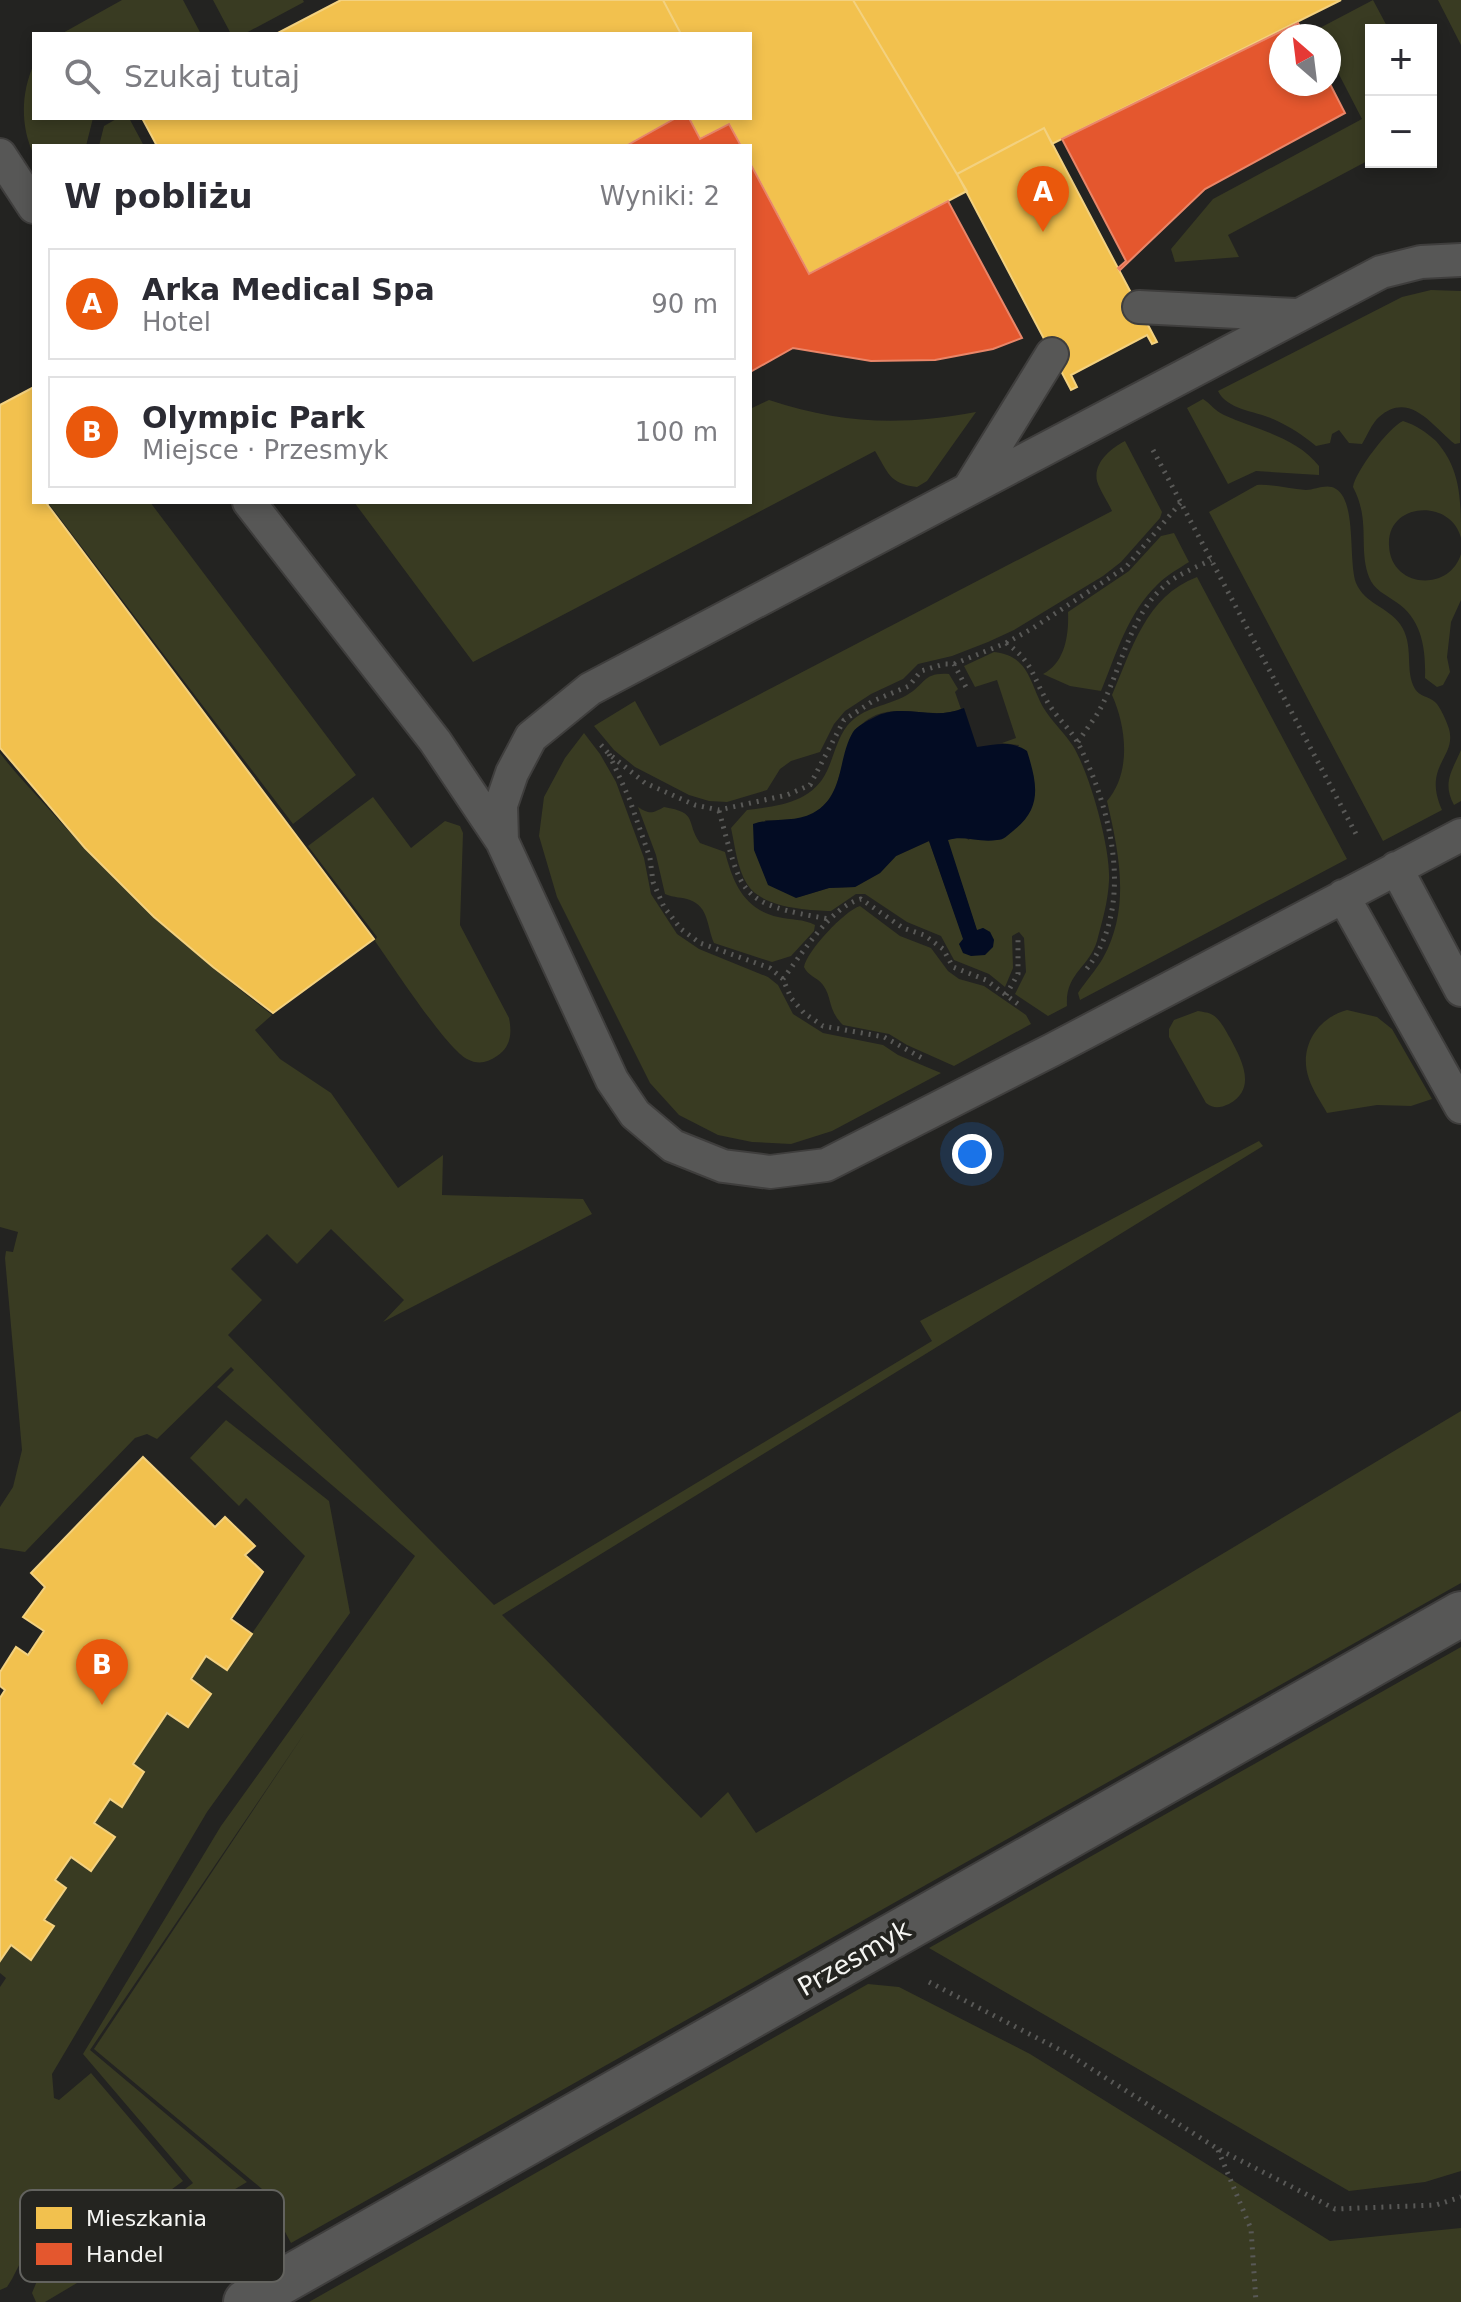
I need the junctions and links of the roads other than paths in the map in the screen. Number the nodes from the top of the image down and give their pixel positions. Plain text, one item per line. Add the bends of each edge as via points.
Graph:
1 (0, 155) edge
2 (32, 204) edge
3 (1461, 260) edge
4 (1139, 307) dead end
5 (1296, 315) junction
6 (1052, 354) dead end
7 (969, 489) junction
8 (251, 504) edge
9 (1461, 835) edge
10 (502, 841) junction
11 (1387, 873) junction
12 (1343, 896) junction
13 (1461, 990) edge
14 (1461, 1107) edge
15 (1461, 1614) edge
16 (284, 2281) edge
17 (281, 2282) edge
18 (246, 2302) edge

1 - 2 lane
3 - 5 lane via 1381,272
4 - 5 lane
5 - 7 lane
6 - 7 lane
7 - 10 lane via 590,689 531,737 501,805
8 - 10 lane via 435,741
9 - 11 lane
10 - 12 lane via 612,1080 635,1114 673,1146 723,1166 770,1172 826,1165
11 - 12 lane
11 - 13 lane
12 - 14 lane
15 - 16 street, Przesmyk
17 - 18 street, Przesmyk

